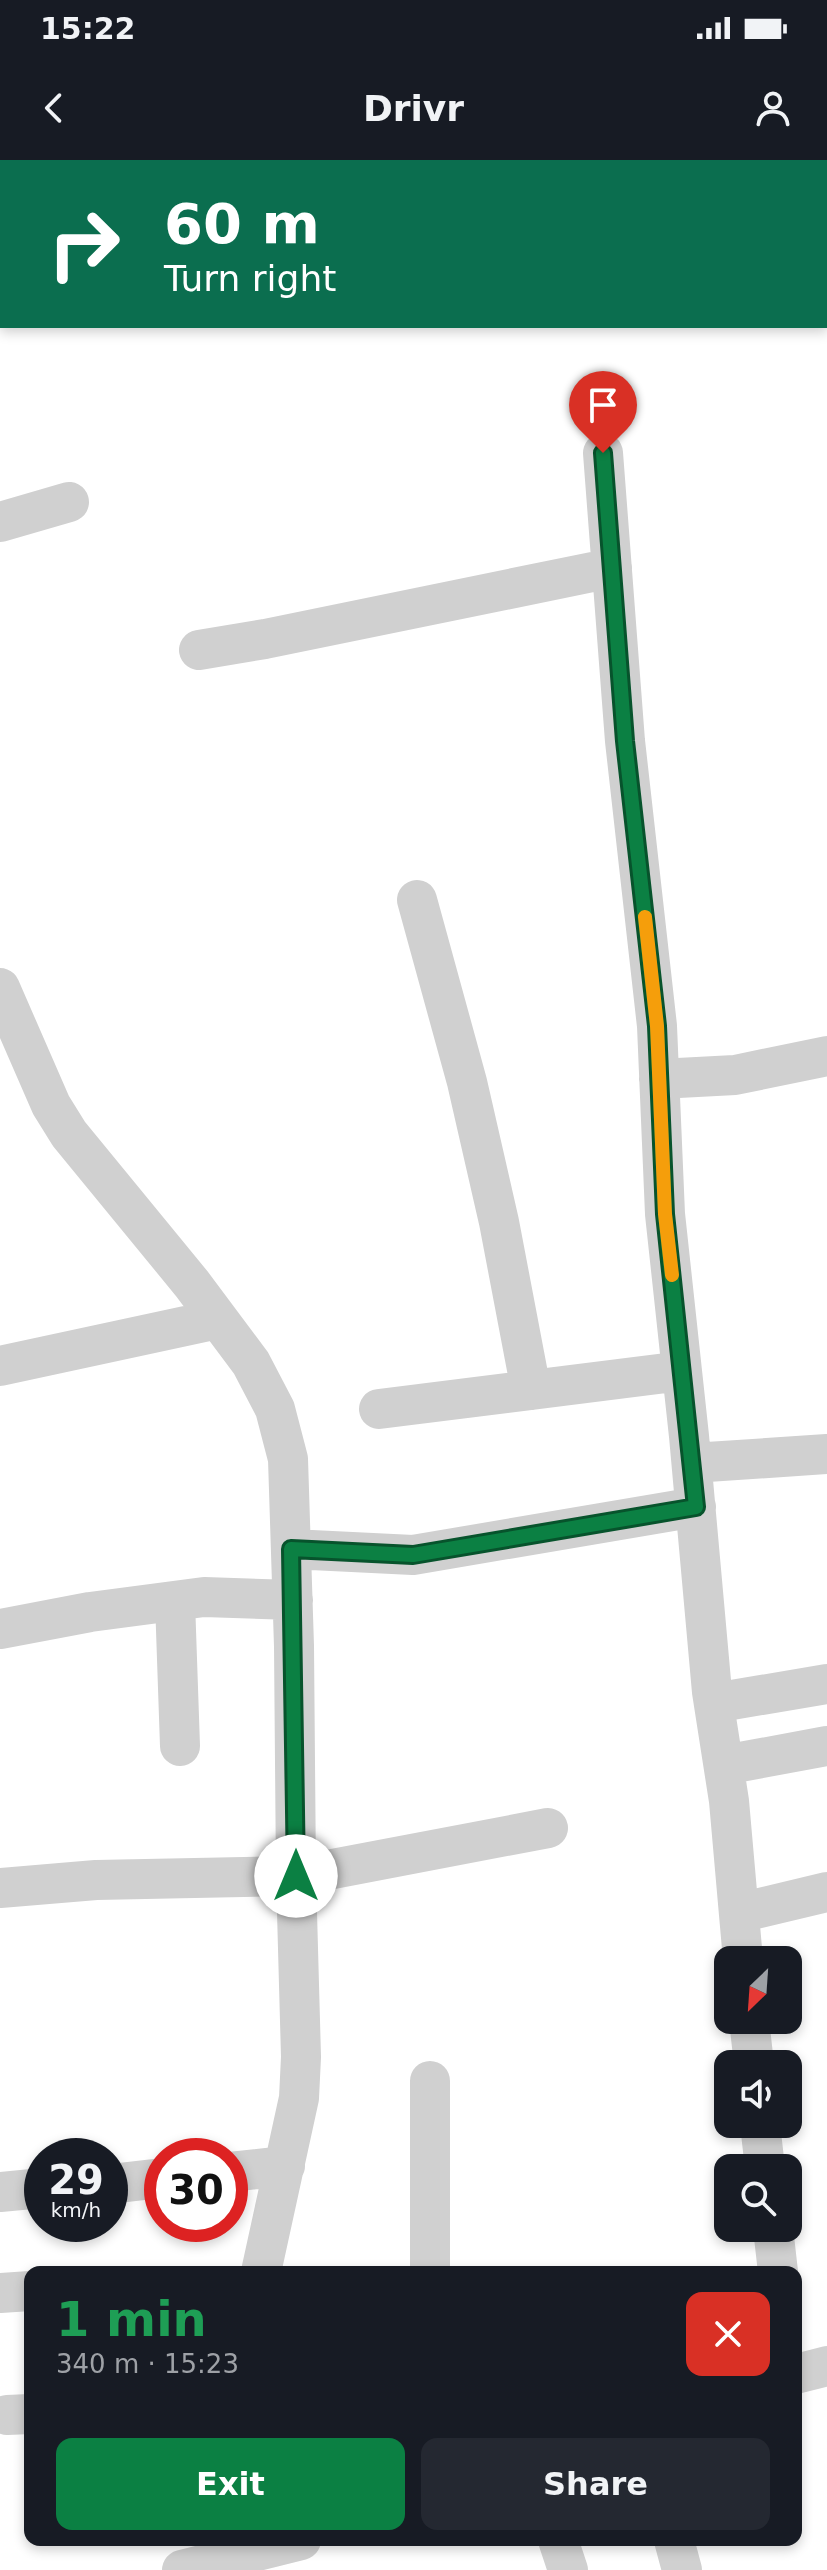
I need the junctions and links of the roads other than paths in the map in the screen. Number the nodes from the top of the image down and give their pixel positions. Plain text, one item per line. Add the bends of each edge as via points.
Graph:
1 (603, 453) dead end
2 (69, 502) dead end
3 (0, 522) edge
4 (612, 568) junction
5 (199, 650) dead end
6 (417, 900) dead end
7 (0, 988) edge
8 (827, 1056) edge
9 (659, 1079) junction
10 (218, 1319) junction
11 (0, 1366) edge
12 (682, 1371) junction
13 (531, 1390) junction
14 (379, 1409) dead end
15 (827, 1454) edge
16 (692, 1463) junction
17 (696, 1507) junction
18 (291, 1549) junction
19 (293, 1600) junction
20 (175, 1601) junction
21 (0, 1629) edge
22 (827, 1684) edge
23 (714, 1703) junction
24 (180, 1746) dead end
25 (827, 1746) edge
26 (724, 1765) junction
27 (548, 1828) dead end
28 (296, 1876) junction
29 (0, 1888) edge
30 (827, 1892) edge
31 (739, 1913) junction
32 (742, 1946) edge
33 (430, 2081) dead end
34 (285, 2166) junction
35 (248, 2170) edge
36 (24, 2190) edge
37 (0, 2192) edge
38 (775, 2242) edge
39 (262, 2266) edge
40 (430, 2266) edge
41 (777, 2266) edge
42 (24, 2291) edge
43 (0, 2293) edge
44 (275, 2546) edge
45 (560, 2546) edge
46 (676, 2546) edge
47 (211, 2561) edge
48 (568, 2570) edge
49 (682, 2570) edge

1 - 4 street
2 - 3 street
4 - 5 street
4 - 9 street
6 - 13 street via 471,1098
7 - 10 street via 69,1134
8 - 9 street via 735,1075
9 - 12 street via 665,1214
10 - 11 street
10 - 18 street via 251,1363 275,1409 288,1459
12 - 13 street
12 - 16 street
13 - 14 street
15 - 16 street
16 - 17 street
17 - 18 street via 413,1555
17 - 23 street
18 - 19 street
19 - 20 street
19 - 28 street
20 - 21 street
20 - 24 street
22 - 23 street
23 - 26 street
25 - 26 street
26 - 31 street
27 - 28 street
28 - 29 street via 96,1880
28 - 34 street via 301,2057
30 - 31 street
31 - 32 street
33 - 40 street
34 - 35 street
34 - 39 street
36 - 37 street
38 - 41 street
42 - 43 street
44 - 47 street
45 - 48 street
46 - 49 street

